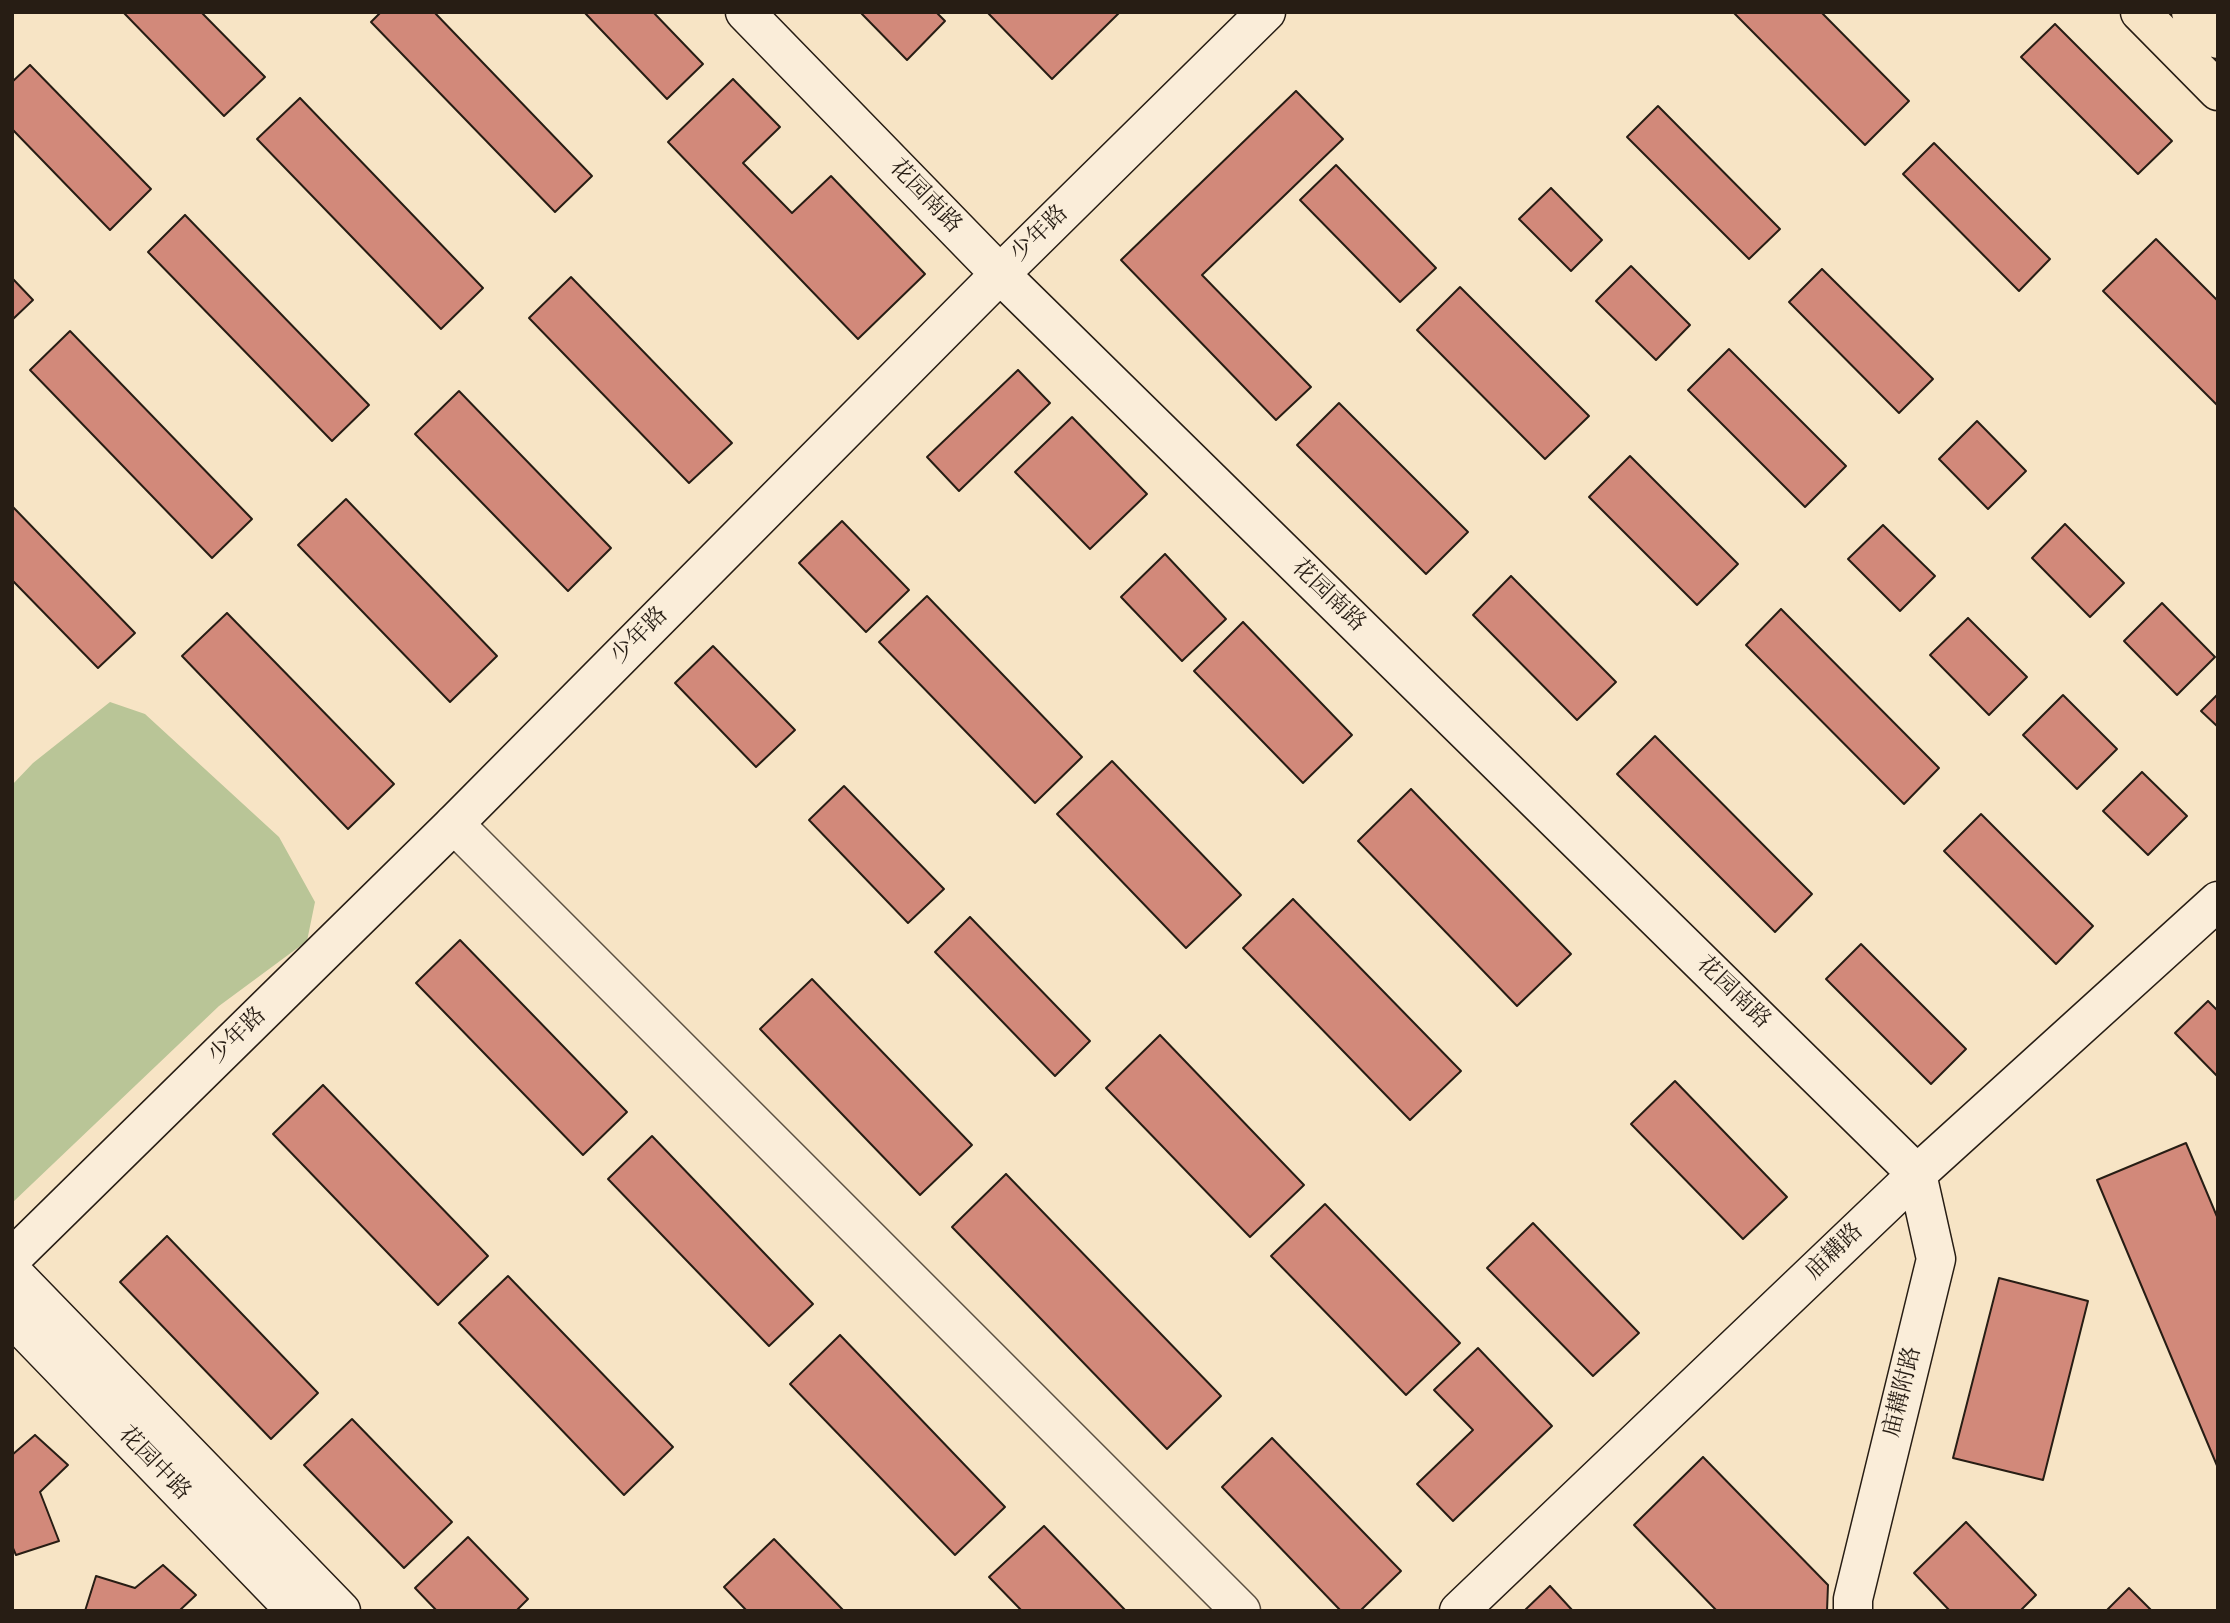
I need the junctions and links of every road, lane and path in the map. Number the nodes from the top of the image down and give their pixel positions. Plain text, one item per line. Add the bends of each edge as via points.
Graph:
1 (745, 12) edge
2 (1266, 12) edge
3 (2140, 12) edge
4 (2191, 12) edge
5 (2218, 39) edge
6 (2218, 91) edge
7 (1000, 274) junction
8 (454, 824) junction
9 (2218, 901) edge
10 (1917, 1174) junction
11 (12, 1258) edge
12 (12, 1272) edge
13 (12, 1317) edge
14 (296, 1611) edge
15 (341, 1611) edge
16 (1241, 1611) edge
17 (1459, 1611) edge
18 (1853, 1611) edge

1 - 7 street, 花园南路
2 - 7 street, 少年路
3 - 6 main road
4 - 5 main road
7 - 8 street, 少年路
7 - 10 street, 花园南路
8 - 11 street, 少年路
8 - 16 street
9 - 10 street, 庙耩路
10 - 17 street, 庙耩路
10 - 18 street, 庙耩附路 via 1936,1259
12 - 15 street
13 - 14 street, 花园中路

